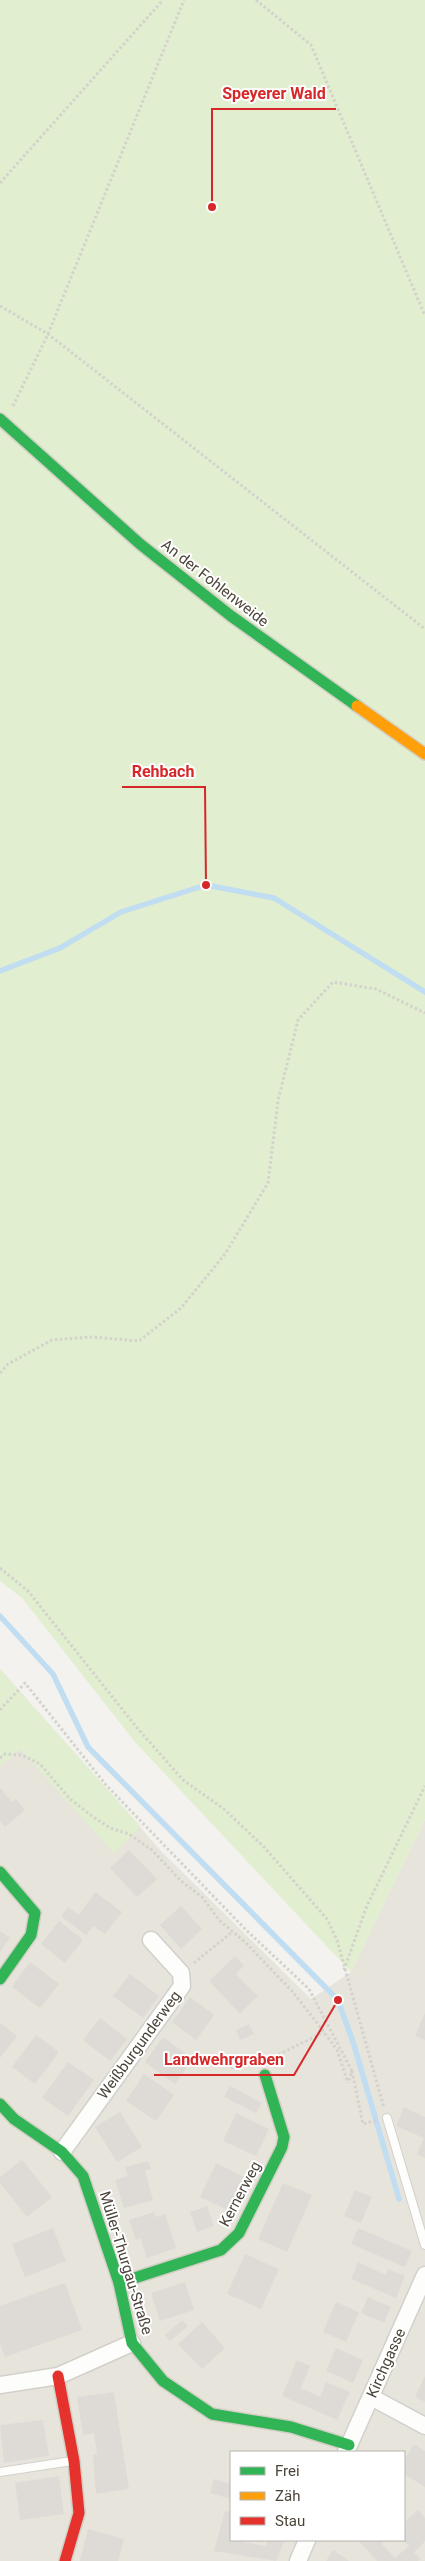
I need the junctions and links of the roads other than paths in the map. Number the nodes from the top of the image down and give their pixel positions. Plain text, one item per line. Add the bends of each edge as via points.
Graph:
1 (3, 421) edge
2 (425, 754) edge
3 (0, 1872) edge
4 (150, 1940) dead end
5 (0, 1978) edge
6 (265, 2075) road end
7 (0, 2104) edge
8 (387, 2118) road end
9 (62, 2152) junction
10 (425, 2245) edge
11 (425, 2275) edge
12 (119, 2283) junction
13 (132, 2343) junction
14 (58, 2376) junction
15 (0, 2386) edge
16 (371, 2397) junction
17 (425, 2426) edge
18 (348, 2449) edge
19 (74, 2460) junction
20 (0, 2472) edge
21 (308, 2541) edge
22 (65, 2561) edge
23 (298, 2561) edge

1 - 2 street, An der Fohlenweide via 140,544 230,616
3 - 5 street via 35,1913 31,1935
4 - 9 street, Weißburgunderweg via 181,1973 182,1986
6 - 12 street, Kernerweg via 284,2137 239,2233 221,2250
7 - 9 street, Müller-Thurgau-Straße via 14,2119
8 - 10 lane
9 - 12 street, Müller-Thurgau-Straße via 83,2176
11 - 16 street, Kirchgasse
12 - 13 street, Müller-Thurgau-Straße
13 - 14 street
13 - 18 street, Müller-Thurgau-Straße via 163,2381 212,2414 291,2426
14 - 15 street
14 - 19 street
16 - 17 street
16 - 18 street, Kirchgasse
19 - 20 lane
19 - 22 street via 79,2513
21 - 23 street

